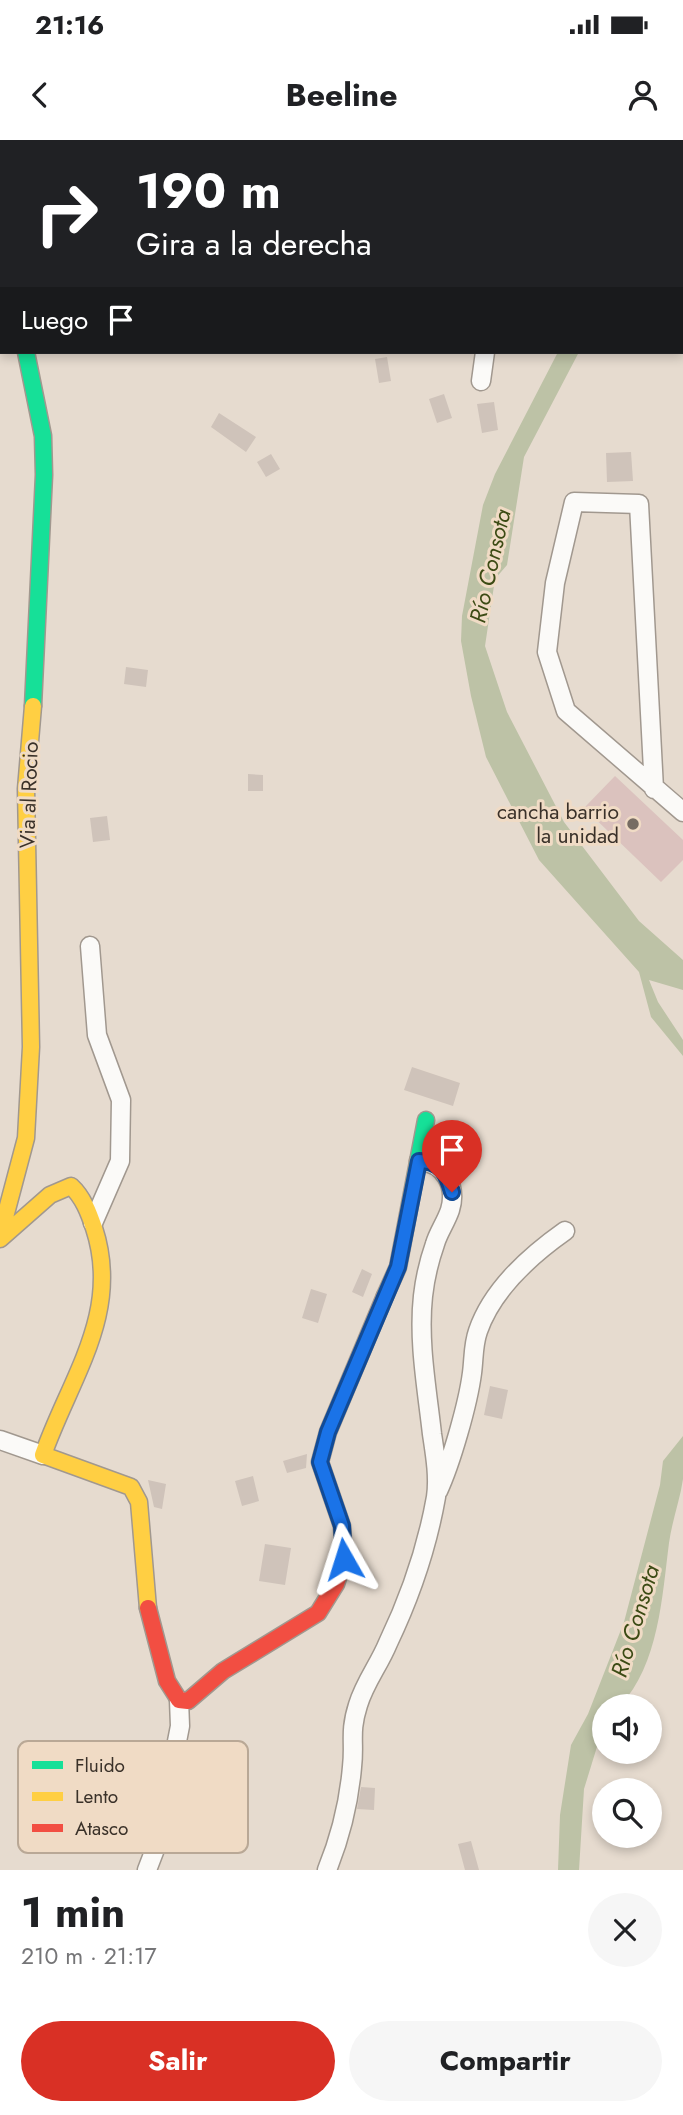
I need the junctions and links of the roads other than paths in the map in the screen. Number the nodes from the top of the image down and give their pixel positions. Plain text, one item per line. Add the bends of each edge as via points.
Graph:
1 (26, 354) edge
2 (485, 354) edge
3 (481, 381) dead end
4 (654, 789) junction
5 (683, 812) edge
6 (90, 946) dead end
7 (426, 1120) dead end
8 (419, 1161) junction
9 (93, 1223) junction
10 (565, 1231) dead end
11 (0, 1238) edge
12 (0, 1440) edge
13 (43, 1455) junction
14 (436, 1494) junction
15 (179, 1700) junction
16 (177, 1741) edge
17 (153, 1853) edge
18 (146, 1870) edge
19 (327, 1870) edge

1 - 11 street, Via al Rocio via 43,436 44,475 26,789 31,1047 26,1138
2 - 3 street
4 - 4 street via 639,503 574,502 555,583 547,652 566,711
4 - 5 street
6 - 9 street via 97,1035 121,1100 120,1161
7 - 8 street
8 - 14 street via 437,1165 447,1174 452,1192 423,1298 422,1347
8 - 15 street via 398,1267 328,1432 320,1462 342,1526 344,1559 336,1584 318,1613 223,1671 196,1697
9 - 11 street via 71,1185 52,1191
9 - 13 street via 103,1245 105,1284 97,1323
10 - 14 street via 498,1294 479,1328 449,1469
12 - 13 street
13 - 15 street via 131,1487 139,1502 146,1600 167,1681
14 - 19 street via 408,1598 358,1704 350,1732 353,1765 344,1816
15 - 16 street
17 - 18 street

